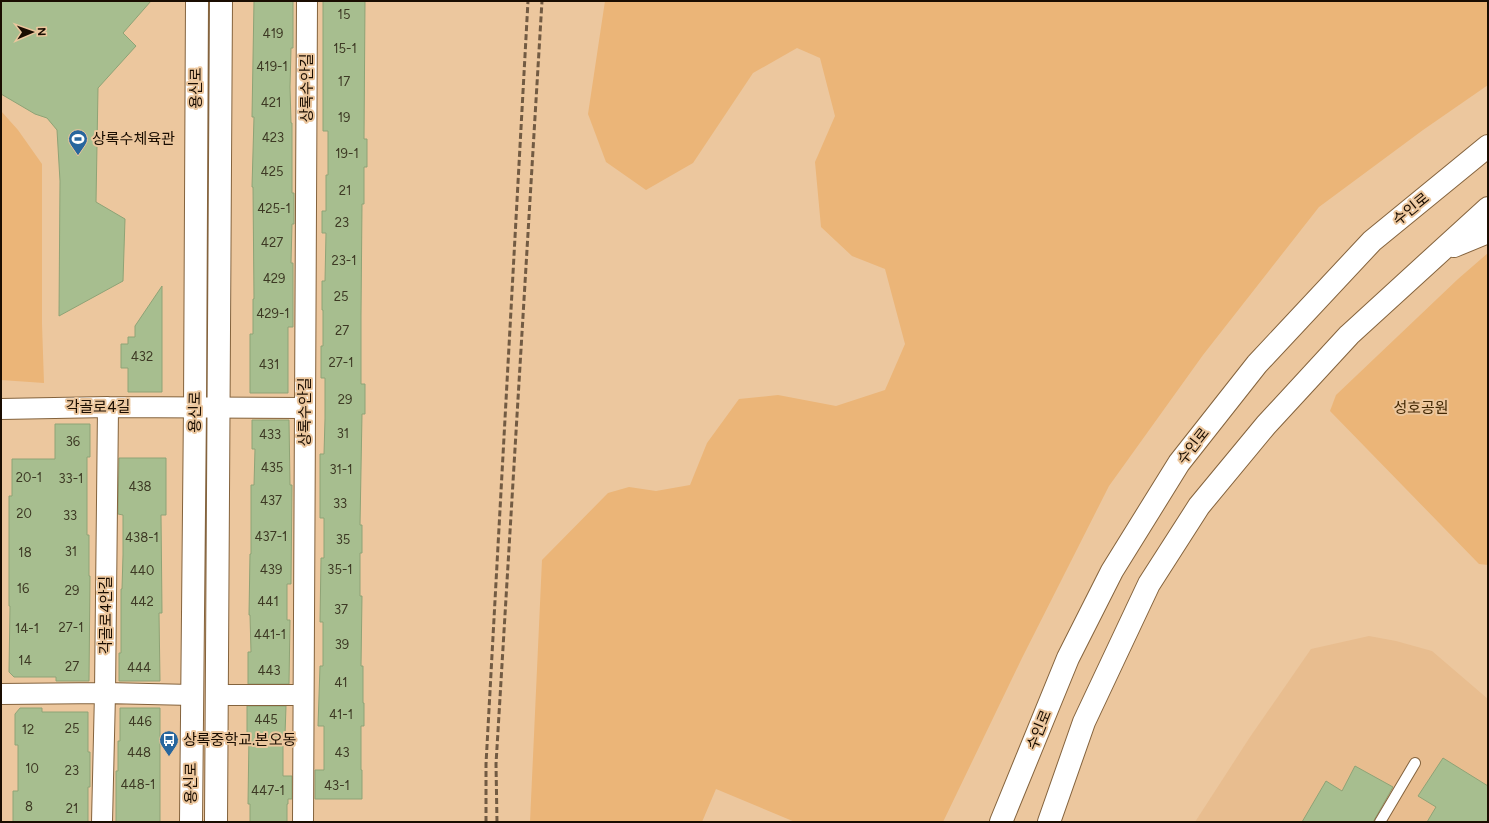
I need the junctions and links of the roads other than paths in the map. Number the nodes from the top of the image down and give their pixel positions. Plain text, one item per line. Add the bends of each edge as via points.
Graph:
1 (197, 1) edge
2 (221, 1) edge
3 (307, 1) edge
4 (1488, 146) edge
5 (1488, 208) edge
6 (1488, 232) edge
7 (1438, 253) junction
8 (108, 407) junction
9 (195, 407) junction
10 (219, 407) junction
11 (1, 408) edge
12 (305, 408) junction
13 (105, 693) junction
14 (1, 694) edge
15 (192, 695) junction
16 (217, 695) junction
17 (302, 695) junction
18 (1415, 763) dead end
19 (102, 822) edge
20 (190, 822) edge
21 (216, 822) edge
22 (302, 822) edge
23 (1001, 822) edge
24 (1049, 822) edge
25 (1380, 822) edge

1 - 9 main road, 용신로
2 - 10 main road, 용신로
3 - 12 street, 상록수안길
4 - 23 main road, 수인로 via 1372,241 1257,364 1179,463 1112,571 1068,658
5 - 7 main road
6 - 7 main road
7 - 24 main road via 1348,334 1266,425 1199,506 1149,584 1084,722
8 - 9 street, 각골로4길
8 - 11 street, 각골로4길
8 - 13 street, 각골로4안길
9 - 10 street, 각골로4길
9 - 15 main road, 용신로
10 - 12 street, 각골로4길
10 - 16 main road, 용신로
12 - 17 street, 상록수안길
13 - 14 street
13 - 15 street
13 - 19 street, 각골로4안길
15 - 20 main road, 용신로
16 - 17 street
16 - 21 main road, 용신로
17 - 22 street, 상록수안길
18 - 25 lane

